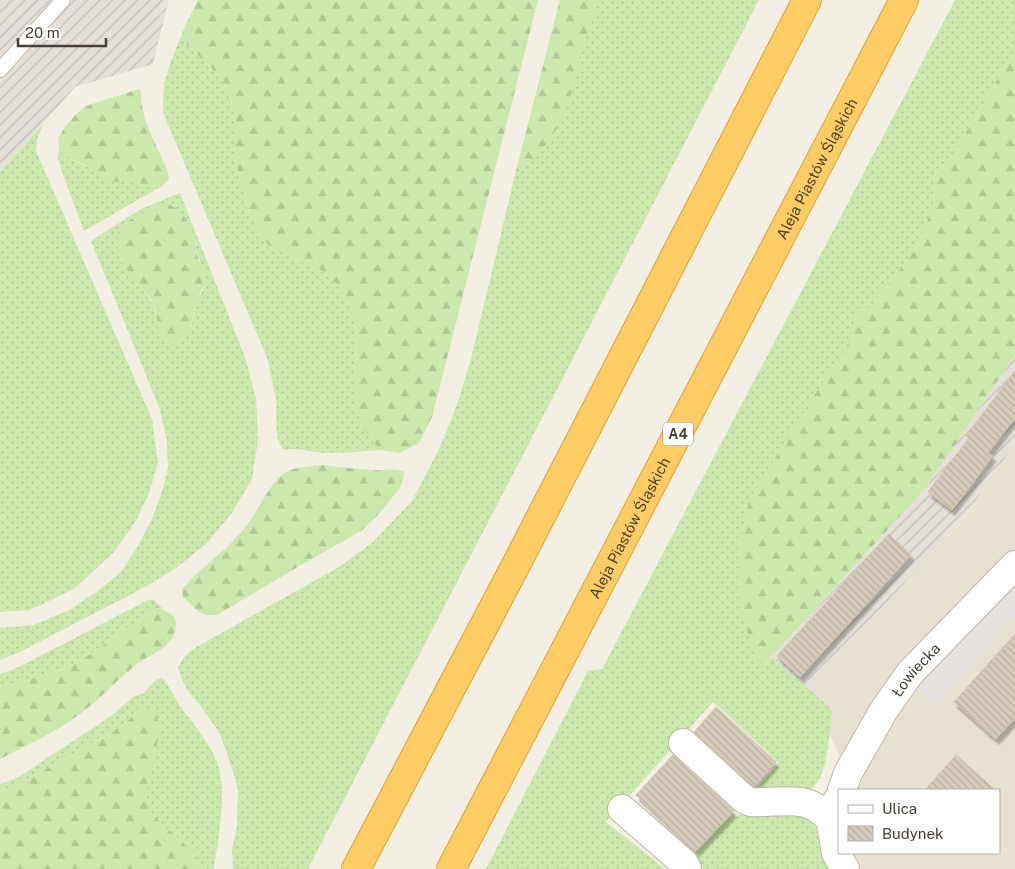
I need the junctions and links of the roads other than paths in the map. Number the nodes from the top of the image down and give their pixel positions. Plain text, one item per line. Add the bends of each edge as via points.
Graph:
1 (63, 0) edge
2 (807, 0) edge
3 (904, 0) edge
4 (0, 70) edge
5 (1015, 565) edge
6 (683, 743) dead end
7 (842, 789) edge
8 (622, 809) dead end
9 (835, 809) edge
10 (356, 869) edge
11 (452, 869) edge
12 (687, 869) edge
13 (845, 869) edge

1 - 4 lane
2 - 10 highway
3 - 11 highway, Aleja Piastów Śląskich / A4
5 - 7 street, Łowiecka via 910,673 884,710
6 - 9 street via 749,802 796,801 821,810
8 - 12 street
9 - 13 street via 836,853

